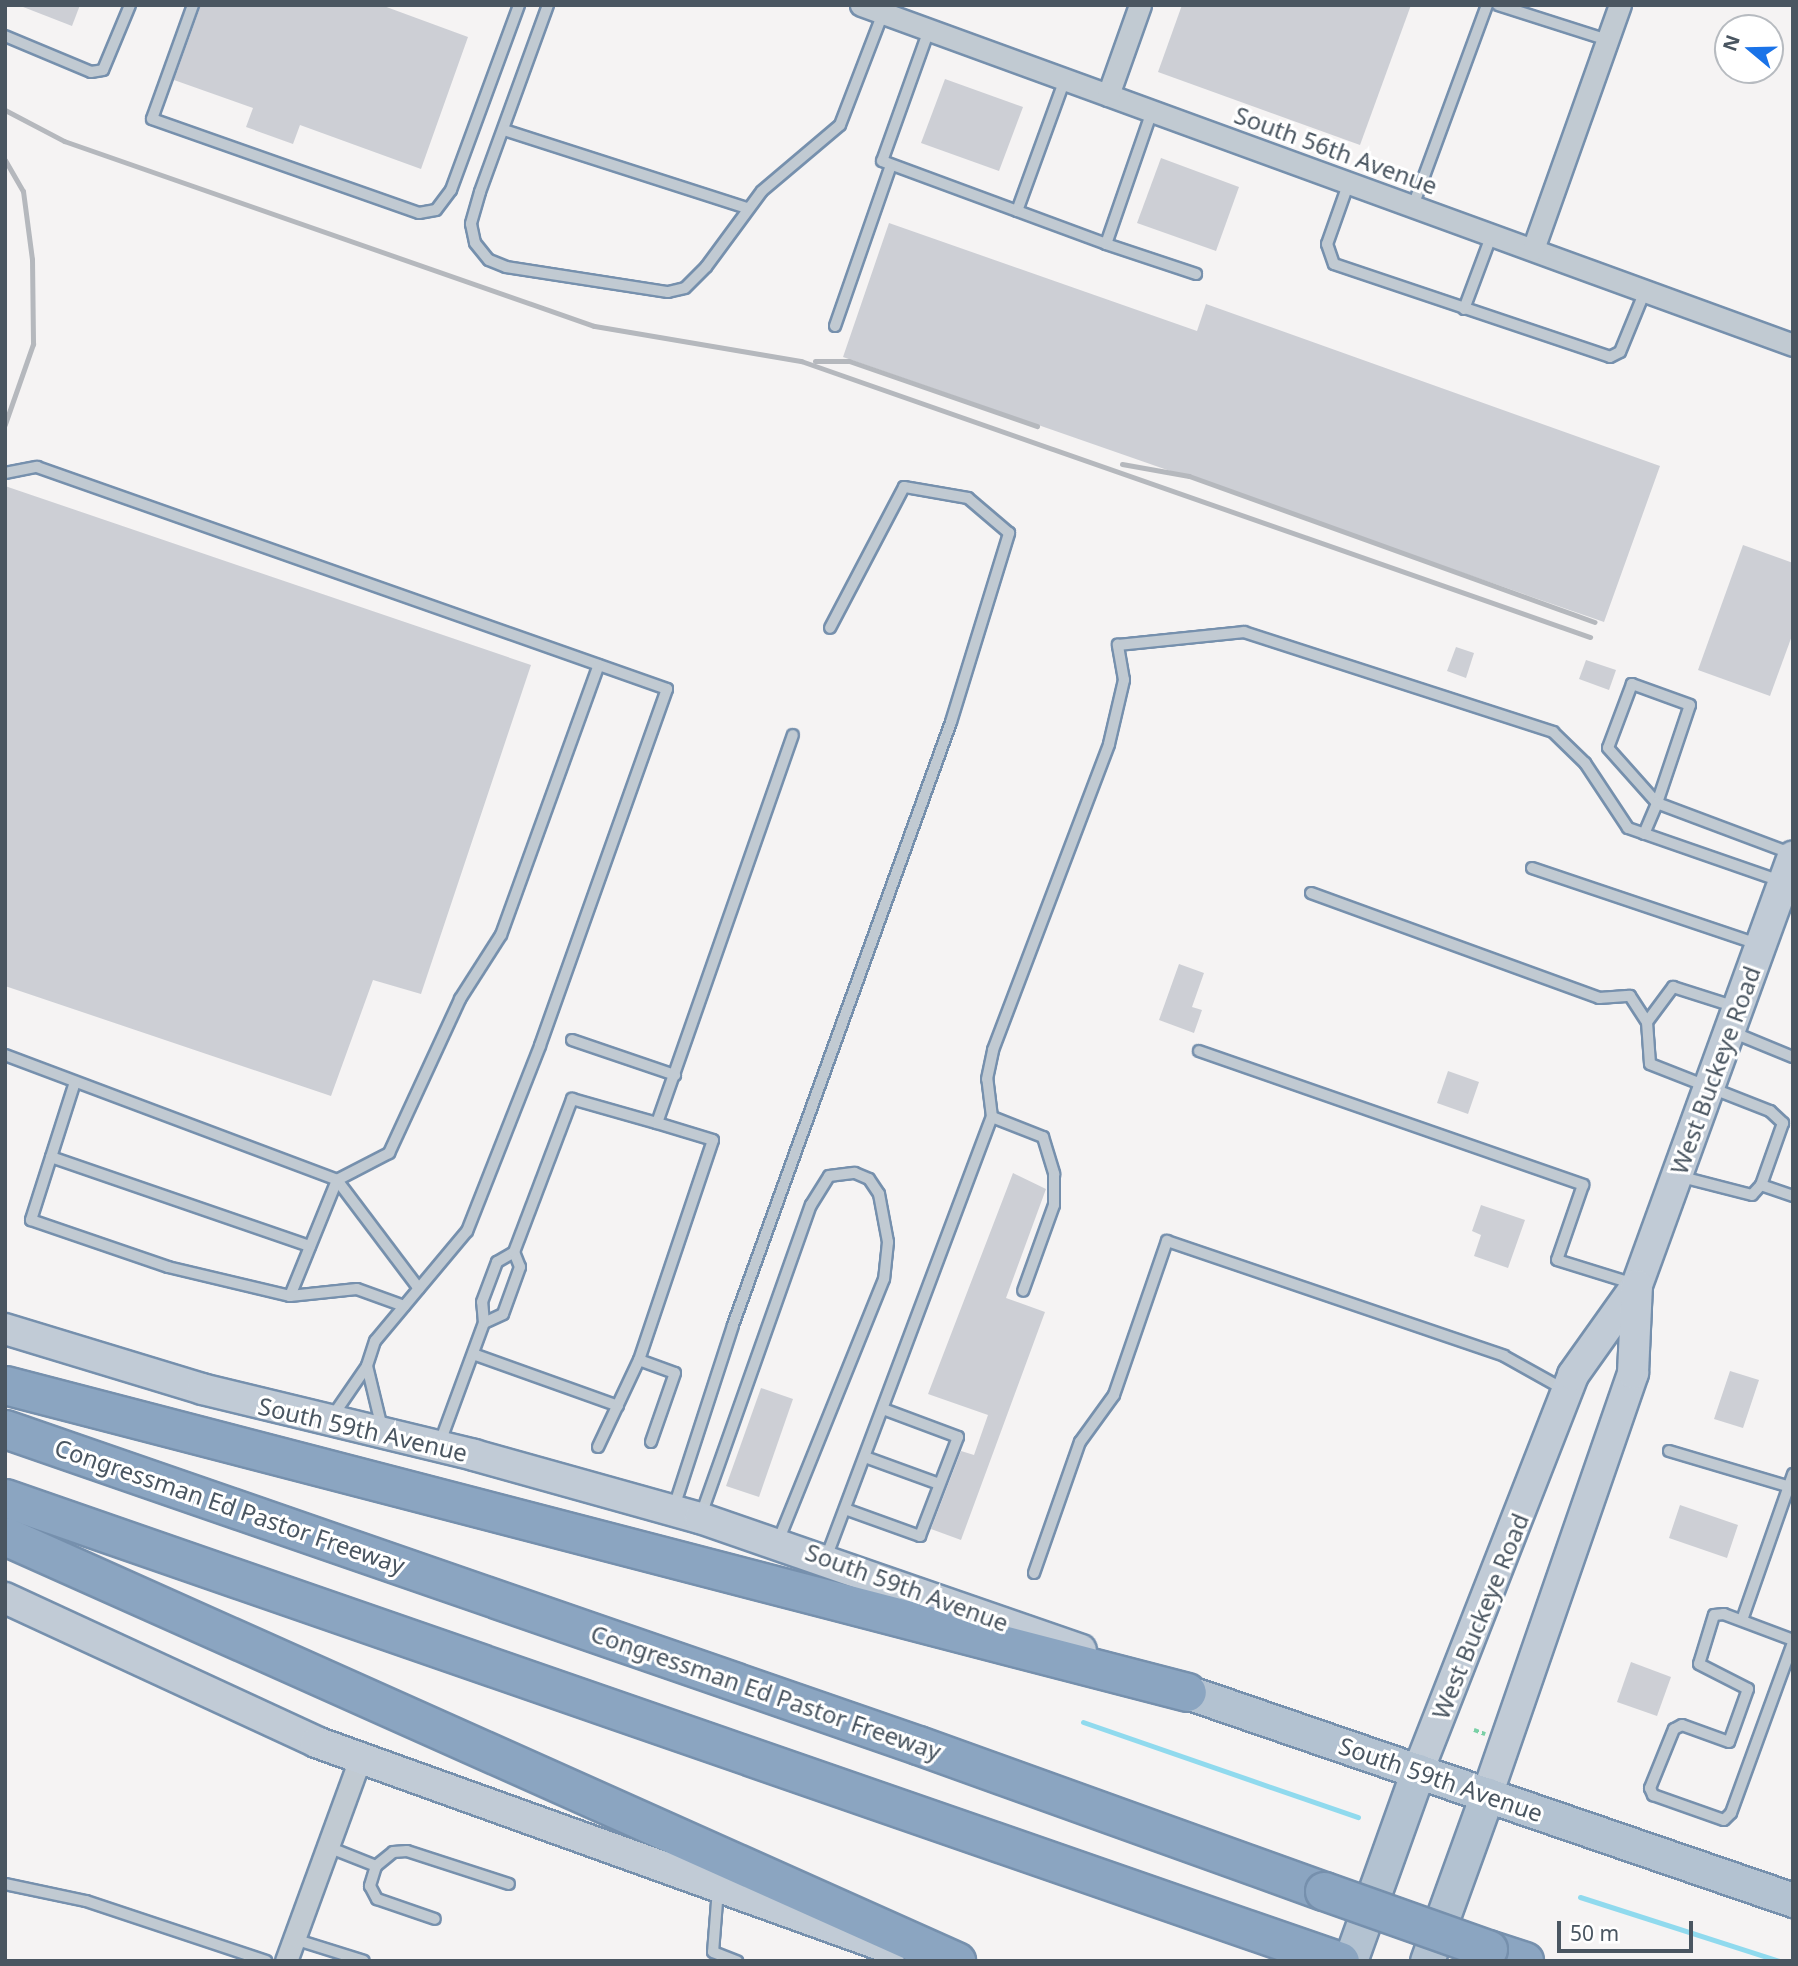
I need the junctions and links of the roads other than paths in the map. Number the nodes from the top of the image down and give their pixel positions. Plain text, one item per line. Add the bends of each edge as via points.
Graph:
1 (130, 5) edge
2 (193, 5) edge
3 (519, 5) edge
4 (548, 5) edge
5 (861, 5) edge
6 (1140, 5) edge
7 (1487, 5) edge
8 (1498, 5) edge
9 (1620, 5) edge
10 (883, 13) junction
11 (929, 30) junction
12 (5, 36) edge
13 (1608, 40) junction
14 (1065, 79) junction
15 (1108, 95) junction
16 (1152, 111) junction
17 (504, 130) junction
18 (891, 165) junction
19 (1349, 182) junction
20 (1413, 206) junction
21 (747, 208) junction
22 (1017, 211) junction
23 (1492, 234) junction
24 (1106, 244) junction
25 (1533, 249) junction
26 (1196, 274) dead end
27 (1645, 291) junction
28 (1464, 309) junction
29 (835, 326) dead end
30 (1793, 345) edge
31 (5, 473) edge
32 (830, 628) dead end
33 (599, 665) junction
34 (793, 735) dead end
35 (1657, 803) junction
36 (1644, 834) junction
37 (1789, 864) edge
38 (1532, 868) dead end
39 (1311, 893) dead end
40 (1760, 945) junction
41 (1733, 1019) junction
42 (1647, 1022) junction
43 (572, 1040) dead end
44 (1199, 1051) dead end
45 (5, 1055) edge
46 (1793, 1057) edge
47 (676, 1075) junction
48 (75, 1082) junction
49 (1708, 1088) junction
50 (992, 1117) junction
51 (657, 1123) junction
52 (1788, 1124) edge
53 (51, 1157) junction
54 (1676, 1175) junction
55 (337, 1180) junction
56 (1761, 1185) junction
57 (1793, 1196) edge
58 (310, 1246) junction
59 (513, 1252) junction
60 (1637, 1284) junction
61 (419, 1289) junction
62 (1023, 1291) dead end
63 (290, 1296) junction
64 (404, 1306) junction
65 (484, 1323) junction
66 (5, 1329) edge
67 (473, 1353) junction
68 (639, 1360) junction
69 (367, 1366) junction
70 (5, 1385) edge
71 (1567, 1391) junction
72 (618, 1406) junction
73 (883, 1409) junction
74 (330, 1421) junction
75 (5, 1429) edge
76 (384, 1434) junction
77 (650, 1442) dead end
78 (439, 1447) junction
79 (598, 1447) dead end
80 (1669, 1451) dead end
81 (865, 1457) junction
82 (1793, 1474) edge
83 (939, 1484) junction
84 (1787, 1486) junction
85 (5, 1498) edge
86 (845, 1509) junction
87 (687, 1514) junction
88 (5, 1536) edge
89 (778, 1542) junction
90 (826, 1558) junction
91 (1034, 1573) dead end
92 (5, 1598) edge
93 (1742, 1620) junction
94 (1793, 1641) edge
95 (1187, 1692) junction
96 (360, 1759) junction
97 (1418, 1771) junction
98 (1486, 1795) junction
99 (328, 1847) junction
100 (376, 1866) junction
101 (5, 1884) edge
102 (509, 1884) dead end
103 (718, 1889) junction
104 (1793, 1900) edge
105 (435, 1919) dead end
106 (294, 1939) junction
107 (712, 1956) edge
108 (267, 1961) edge
109 (286, 1961) edge
110 (364, 1961) edge
111 (737, 1961) edge
112 (926, 1961) edge
113 (956, 1961) edge
114 (1340, 1961) edge
115 (1350, 1961) edge
116 (1427, 1961) edge
117 (1524, 1961) edge

1 - 12 lane via 103,70 91,72
2 - 3 lane via 152,120 419,213 436,210 451,190
4 - 17 lane
5 - 10 street, South 56th Avenue
6 - 15 street
7 - 20 lane
8 - 13 lane
9 - 13 street
10 - 11 street, South 56th Avenue
10 - 21 lane via 840,125
11 - 14 street, South 56th Avenue
11 - 18 lane via 882,161
13 - 25 street
14 - 15 street, South 56th Avenue
14 - 22 lane
15 - 16 street, South 56th Avenue
16 - 19 street, South 56th Avenue
16 - 24 lane
17 - 21 lane
17 - 21 lane via 471,224 475,243 489,260 506,267 668,292 685,288 706,267
18 - 22 lane
18 - 29 lane
19 - 20 street, South 56th Avenue
19 - 28 lane via 1327,244 1334,264
20 - 23 street, South 56th Avenue
22 - 24 lane
23 - 25 street, South 56th Avenue
23 - 28 lane
24 - 26 lane
25 - 27 street, South 56th Avenue
27 - 28 lane via 1620,352 1610,357
27 - 30 street, South 56th Avenue
31 - 33 lane via 37,467
32 - 87 lane via 904,487 968,498 1009,533 951,722 733,1325
33 - 55 lane via 501,934 460,999 389,1153
33 - 61 lane via 667,689 540,1046 467,1231
34 - 47 lane
35 - 35 lane via 1690,705 1632,684 1608,748
35 - 36 lane
35 - 37 lane
36 - 37 lane
36 - 50 lane via 1628,828 1586,764 1553,732 1244,632 1118,645 1124,680 1110,744 993,1050 987,1079
37 - 40 main road, West Buckeye Road
38 - 40 lane
39 - 42 lane via 1599,998 1630,996
40 - 41 main road, West Buckeye Road
41 - 42 lane via 1673,987
41 - 46 lane
41 - 49 main road, West Buckeye Road
42 - 49 lane via 1650,1064
43 - 47 lane
44 - 60 lane via 1583,1185 1557,1260
45 - 48 lane
47 - 51 lane
48 - 53 lane
48 - 55 lane
49 - 52 lane via 1770,1111
49 - 54 main road, West Buckeye Road
50 - 62 lane via 1043,1137 1054,1174 1054,1205
50 - 73 lane
51 - 59 lane via 572,1099
51 - 68 lane via 713,1140
52 - 56 lane
53 - 58 lane
53 - 63 lane via 30,1220 168,1267
54 - 56 lane via 1744,1195
54 - 60 main road, West Buckeye Road
55 - 58 lane
55 - 61 lane
56 - 57 lane
58 - 63 lane
59 - 65 lane via 497,1262 482,1302
59 - 65 lane via 520,1267 503,1314
60 - 71 main road, West Buckeye Road
60 - 98 main road, West Buckeye Road via 1633,1373
61 - 64 lane
63 - 64 lane via 357,1289
64 - 69 lane via 375,1341
65 - 67 lane
66 - 74 main road, South 59th Avenue
67 - 72 lane
67 - 78 lane
68 - 72 lane
68 - 77 lane via 675,1373
69 - 74 lane
69 - 76 lane
70 - 95 highway
71 - 91 lane via 1504,1356 1167,1241 1114,1395 1080,1442
71 - 97 main road, West Buckeye Road
72 - 79 lane
73 - 81 lane
73 - 83 lane via 958,1437
74 - 76 main road, South 59th Avenue
75 - 117 highway, Congressman Ed Pastor Freeway, bridge via 879,1731
76 - 78 main road, South 59th Avenue
78 - 87 main road, South 59th Avenue
80 - 84 lane
81 - 83 lane
81 - 86 lane
82 - 84 lane
83 - 86 lane via 920,1536
84 - 93 lane
85 - 114 highway
86 - 90 lane
87 - 89 main road, South 59th Avenue
87 - 89 lane via 811,1205 830,1176 855,1173 869,1179 879,1194 888,1242 884,1279
88 - 113 highway
89 - 90 main road, South 59th Avenue
90 - 95 main road, South 59th Avenue
92 - 96 main road via 204,1694
93 - 94 lane
93 - 94 lane via 1714,1615 1699,1664 1748,1689 1729,1742 1682,1726 1674,1729 1650,1788 1653,1795 1724,1820 1731,1813
95 - 97 main road, South 59th Avenue
96 - 99 street
96 - 103 main road
97 - 98 main road, South 59th Avenue
97 - 115 main road, West Buckeye Road
98 - 104 main road, South 59th Avenue
98 - 116 main road, West Buckeye Road
99 - 100 lane
99 - 106 street
100 - 102 lane via 393,1852 407,1851
100 - 105 lane via 370,1886 377,1899
101 - 108 lane via 86,1901
103 - 107 lane
103 - 112 main road
106 - 109 street
106 - 110 lane
107 - 111 lane

